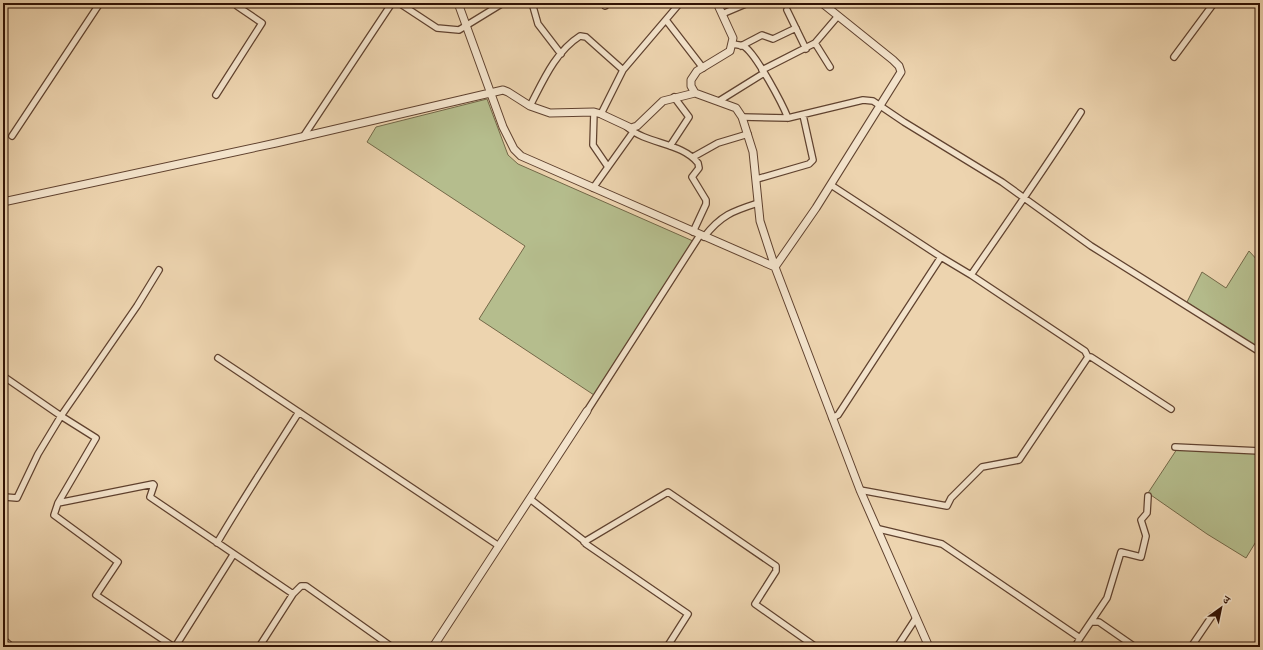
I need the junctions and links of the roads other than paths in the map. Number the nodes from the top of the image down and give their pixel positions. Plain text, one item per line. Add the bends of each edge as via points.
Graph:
1 (100, 3) edge
2 (240, 3) edge
3 (392, 3) edge
4 (399, 3) edge
5 (458, 3) edge
6 (502, 3) edge
7 (532, 3) edge
8 (680, 3) edge
9 (717, 3) edge
10 (748, 3) edge
11 (822, 3) edge
12 (1214, 3) edge
13 (787, 10) dead end
14 (722, 14) junction
15 (838, 16) junction
16 (666, 20) junction
17 (467, 27) junction
18 (796, 28) junction
19 (815, 43) junction
20 (733, 44) junction
21 (741, 46) junction
22 (806, 49) junction
23 (561, 54) junction
24 (1174, 57) dead end
25 (830, 67) dead end
26 (703, 68) junction
27 (623, 70) junction
28 (763, 72) junction
29 (490, 93) junction
30 (695, 93) junction
31 (216, 95) dead end
32 (674, 97) junction
33 (719, 101) junction
34 (530, 106) junction
35 (880, 106) junction
36 (1081, 112) dead end
37 (597, 113) junction
38 (803, 115) junction
39 (742, 117) junction
40 (788, 118) junction
41 (630, 130) junction
42 (748, 134) junction
43 (12, 136) dead end
44 (303, 137) junction
45 (670, 146) junction
46 (693, 157) junction
47 (608, 166) junction
48 (757, 179) junction
49 (831, 185) junction
50 (593, 188) junction
51 (1025, 198) junction
52 (3, 202) edge
53 (758, 203) junction
54 (693, 232) junction
55 (702, 236) junction
56 (941, 257) junction
57 (775, 267) junction
58 (159, 270) dead end
59 (971, 275) junction
60 (1260, 352) edge
61 (1088, 357) junction
62 (218, 358) dead end
63 (3, 376) edge
64 (1171, 409) dead end
65 (588, 411) joint
66 (299, 412) junction
67 (61, 416) junction
68 (832, 418) junction
69 (1175, 447) dead end
70 (1260, 450) edge
71 (860, 490) junction
72 (1148, 496) dead end
73 (530, 499) junction
74 (3, 500) edge
75 (58, 503) junction
76 (879, 529) junction
77 (584, 542) junction
78 (217, 543) junction
79 (499, 546) junction
80 (233, 555) junction
81 (293, 594) junction
82 (1212, 616) dead end
83 (916, 618) junction
84 (1091, 622) junction
85 (1080, 638) junction
86 (3, 640) edge
87 (11, 647) edge
88 (174, 647) edge
89 (259, 647) edge
90 (392, 647) edge
91 (434, 647) edge
92 (666, 647) edge
93 (816, 647) edge
94 (897, 647) edge
95 (929, 647) edge
96 (1075, 647) edge
97 (1135, 647) edge
98 (1192, 647) edge

1 - 43 street
2 - 31 street via 238,6 262,23
3 - 44 street
4 - 17 street via 437,28 459,30
5 - 17 street
6 - 17 street
7 - 23 street via 538,24
8 - 16 street
9 - 14 street
10 - 14 street
11 - 15 street
12 - 24 street
13 - 18 street
14 - 20 street via 733,38
15 - 19 street
15 - 35 street via 901,69 900,76
16 - 26 street
16 - 27 street
17 - 29 street
18 - 21 street via 773,39 762,35
18 - 22 street
19 - 22 street
19 - 25 street
20 - 21 street
20 - 26 street via 730,51
21 - 28 street via 750,52
22 - 28 street
23 - 27 street via 577,38 584,36
23 - 34 street
26 - 30 street via 697,71 691,80
27 - 37 street
28 - 33 street
28 - 40 street
29 - 34 street via 505,90
29 - 44 street
29 - 50 street via 509,141 517,153
30 - 32 street
30 - 33 street
32 - 41 street via 657,105
32 - 45 street via 689,116
33 - 39 street via 736,108
34 - 37 street via 550,113
35 - 38 street via 867,99
35 - 49 street
35 - 51 street
36 - 51 street
37 - 41 street
37 - 47 street via 593,144
38 - 40 street
38 - 48 street via 813,160 809,164
39 - 40 street
39 - 42 street
41 - 45 street via 646,139
41 - 47 street
42 - 46 street via 718,143
42 - 48 street
44 - 52 street
45 - 46 street
46 - 54 street via 699,166 692,177 706,201
47 - 50 street
48 - 53 street
49 - 56 street
49 - 57 street
50 - 54 street
51 - 59 street via 1018,204
51 - 60 street via 1091,246
53 - 55 street via 726,214
53 - 57 street via 763,230
54 - 55 street
55 - 57 street
55 - 65 street
56 - 59 street
56 - 68 street via 838,415
57 - 68 street
58 - 67 street
59 - 61 street via 1085,351
61 - 64 street
61 - 71 street via 1020,460 982,467 951,498 947,506
62 - 66 street
63 - 67 street
65 - 73 street
66 - 78 street
66 - 79 street
67 - 74 street via 38,454 17,498 6,497
67 - 75 street via 96,438
68 - 71 street
69 - 70 street
71 - 76 street
72 - 84 street via 1146,513 1141,520 1146,536 1141,557 1121,552 1107,598
73 - 77 street
73 - 79 street
75 - 78 street via 153,484 150,497
75 - 88 street via 54,515 118,562 96,595
76 - 83 street
76 - 85 street via 942,544
77 - 92 street via 688,614
77 - 93 street via 668,492 776,566 776,571 755,604
78 - 80 street
79 - 91 street
80 - 81 street
80 - 88 street
81 - 89 street
81 - 90 street via 301,586 306,586
82 - 98 street
83 - 94 street
83 - 95 street
84 - 85 street
84 - 97 street via 1099,622
85 - 96 street
86 - 87 street

